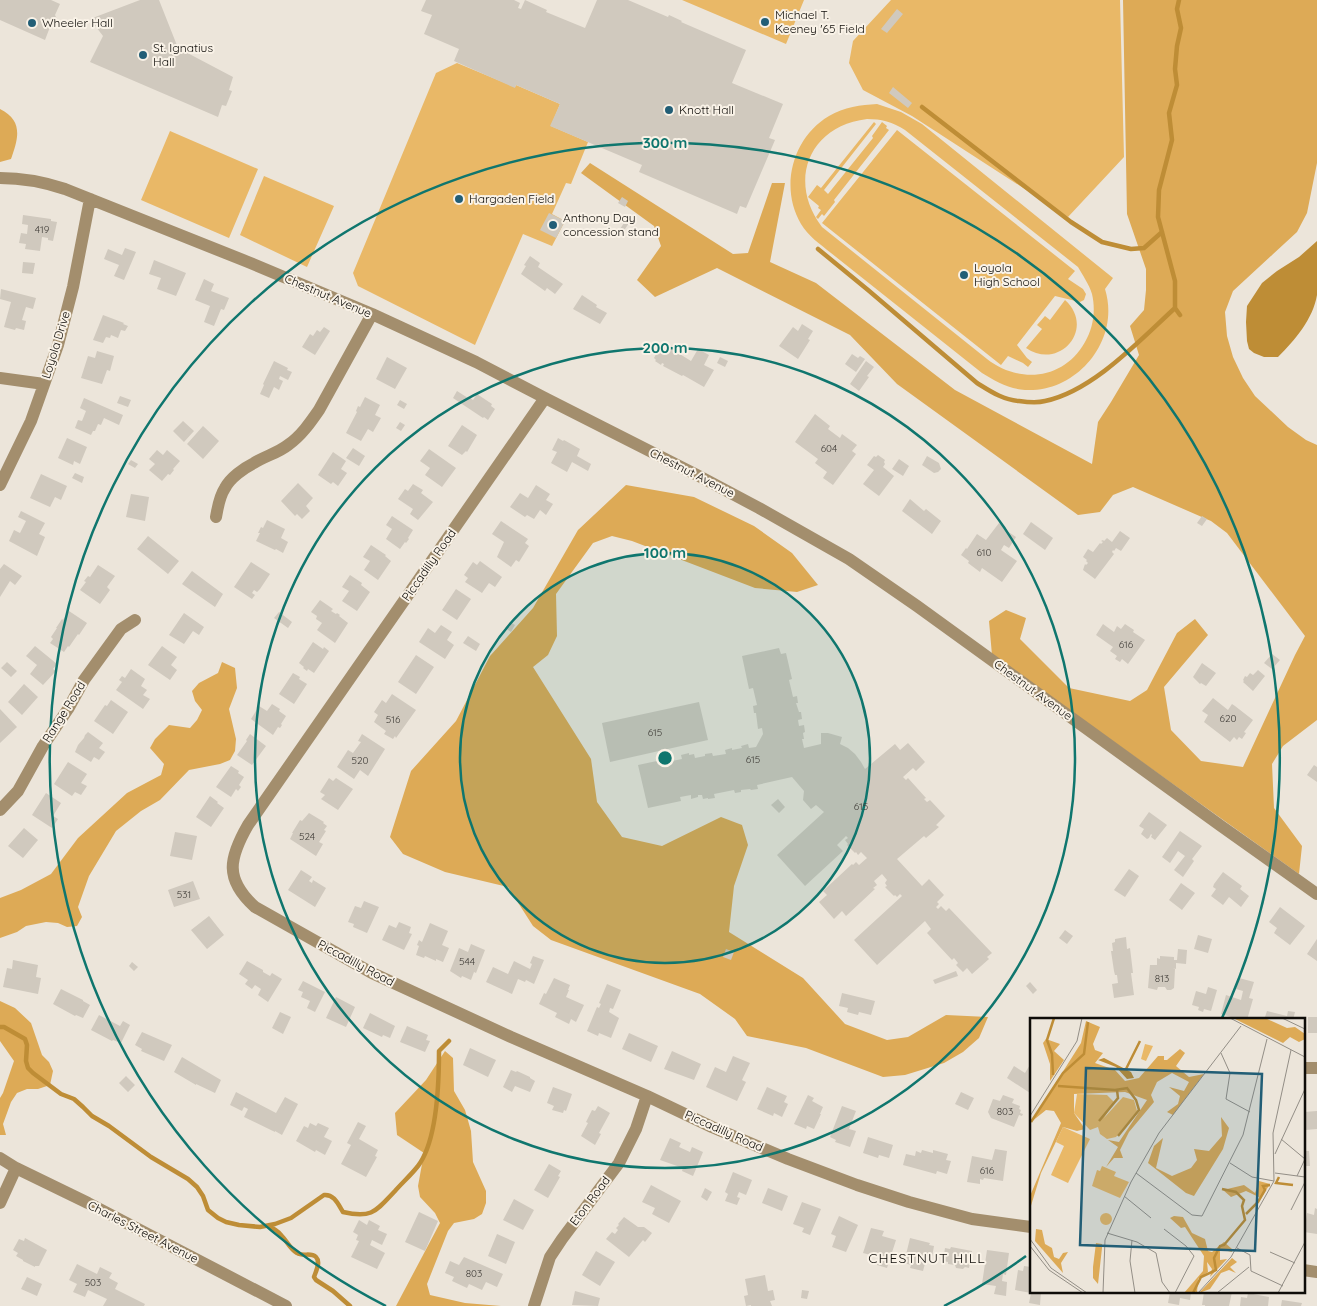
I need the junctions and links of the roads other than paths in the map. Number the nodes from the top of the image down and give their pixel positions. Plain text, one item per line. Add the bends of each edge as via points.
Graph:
1 (0, 178) edge
2 (90, 198) junction
3 (372, 314) junction
4 (0, 378) edge
5 (44, 384) junction
6 (545, 398) junction
7 (0, 485) edge
8 (216, 517) dead end
9 (135, 620) dead end
10 (0, 810) edge
11 (1317, 894) edge
12 (1304, 1068) edge
13 (1317, 1068) edge
14 (647, 1096) junction
15 (0, 1158) edge
16 (16, 1168) junction
17 (0, 1203) edge
18 (1030, 1224) edge
19 (1304, 1270) edge
20 (1317, 1272) edge
21 (286, 1306) edge
22 (534, 1306) edge

1 - 2 street, Chestnut Avenue via 43,182
2 - 3 street, Chestnut Avenue
2 - 5 street, Loyola Drive via 69,304
3 - 6 street, Chestnut Avenue
3 - 8 street via 309,424 289,445 253,463 225,486
4 - 5 street
5 - 7 street, Loyola Drive via 31,421
6 - 11 street, Chestnut Avenue via 754,505 848,559
6 - 14 street, Piccadilly Road via 248,825 234,852 233,872 239,890 255,907 372,973
9 - 10 street, Range Road via 121,629 84,680 18,791
12 - 13 street
14 - 18 street, Piccadilly Road via 712,1127 857,1185 972,1219
14 - 22 street, Eton Road via 636,1129 619,1163 550,1257
15 - 16 street, Charles Street Avenue
16 - 17 street
16 - 21 street, Charles Street Avenue
19 - 20 street

